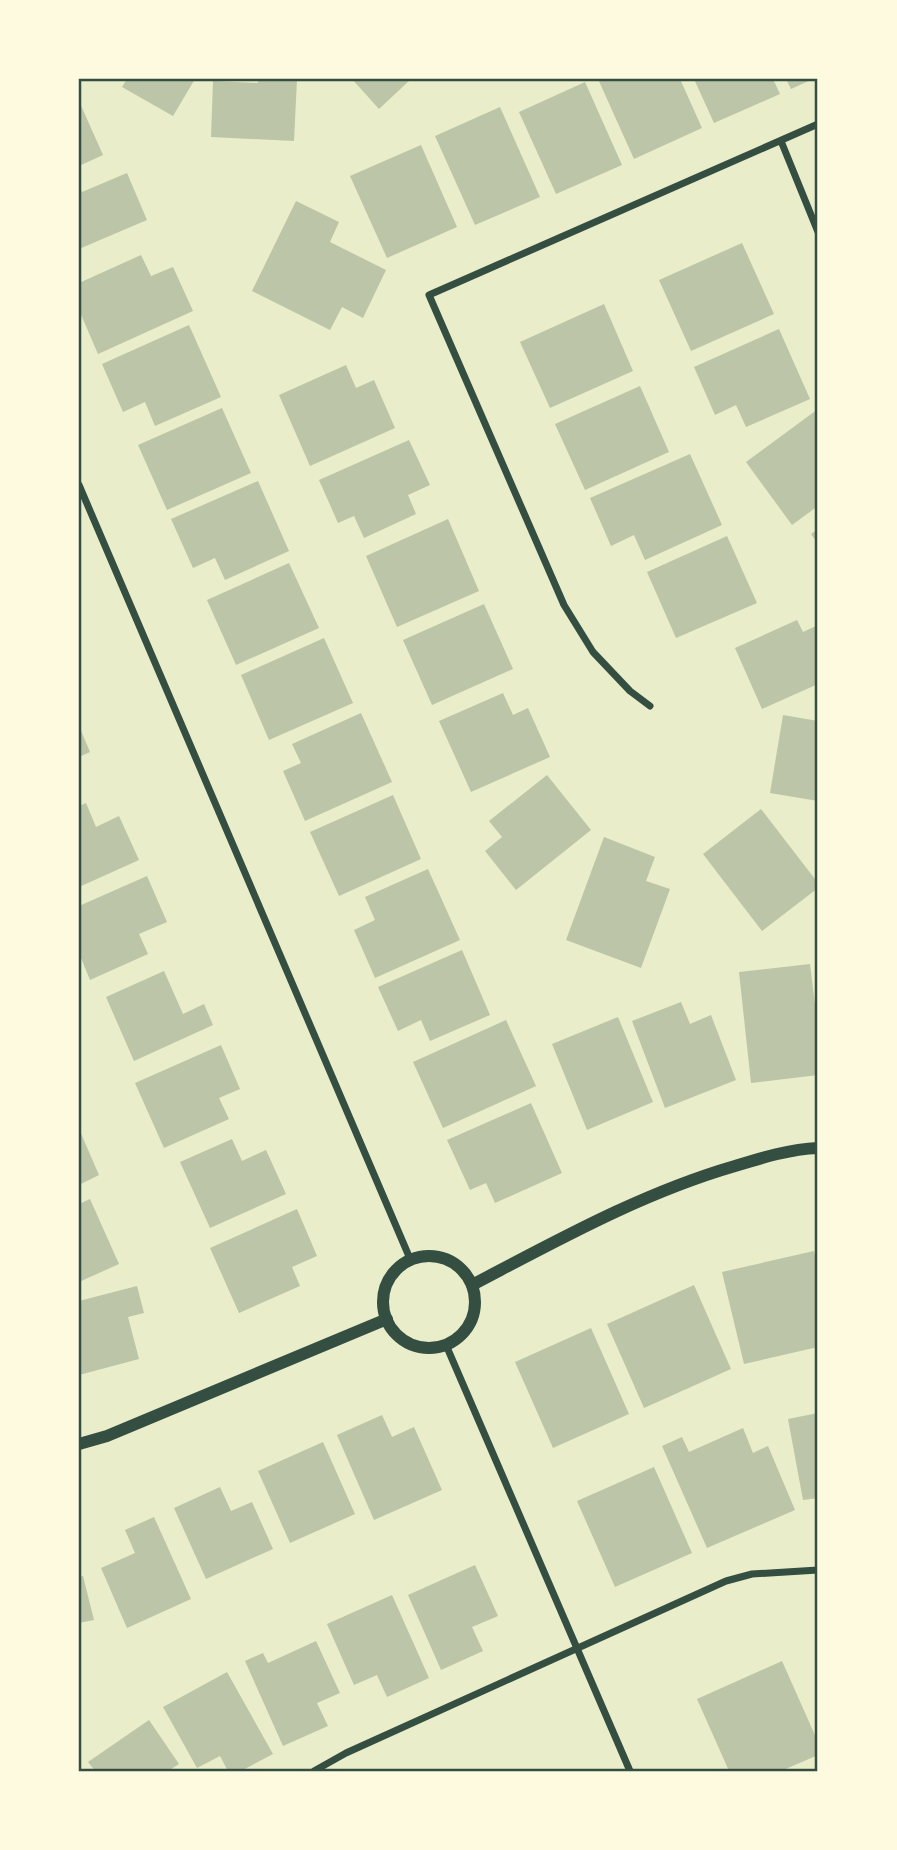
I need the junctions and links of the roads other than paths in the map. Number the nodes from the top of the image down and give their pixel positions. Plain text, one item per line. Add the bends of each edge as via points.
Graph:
1 (818, 124) edge
2 (780, 141) junction
3 (818, 232) edge
4 (79, 485) edge
5 (650, 706) dead end
6 (818, 1148) edge
7 (411, 1261) junction
8 (472, 1285) junction
9 (387, 1319) junction
10 (446, 1345) junction
11 (79, 1444) edge
12 (818, 1570) edge
13 (575, 1647) junction
14 (314, 1771) edge
15 (630, 1771) edge

1 - 2 street
2 - 3 street
2 - 5 street via 429,295 565,605 593,652
4 - 7 street
6 - 8 street via 705,1175 621,1208
7 - 8 street via 436,1256 463,1271
7 - 9 street via 393,1273 386,1288
8 - 10 street via 474,1306 468,1327
9 - 10 street via 405,1341 418,1347
9 - 11 street
10 - 13 street
12 - 13 street via 752,1574 726,1581
13 - 14 street
13 - 15 street

